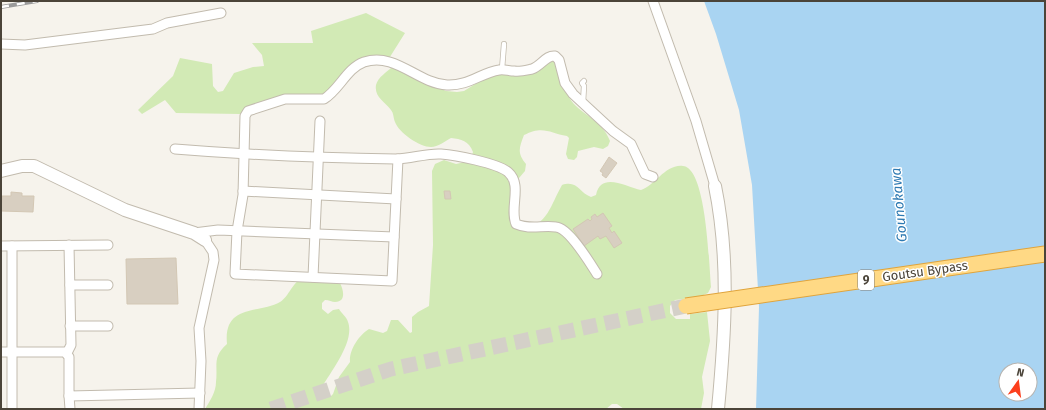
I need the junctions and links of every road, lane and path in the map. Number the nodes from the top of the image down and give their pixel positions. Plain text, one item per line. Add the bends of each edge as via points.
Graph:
1 (653, 1) edge
2 (221, 13) dead end
3 (1, 44) edge
4 (504, 44) dead end
5 (502, 69) junction
6 (584, 80) dead end
7 (583, 105) junction
8 (320, 121) dead end
9 (175, 149) dead end
10 (244, 155) junction
11 (318, 157) junction
12 (398, 159) junction
13 (1, 171) edge
14 (653, 177) dead end
15 (715, 186) joint
16 (243, 191) junction
17 (317, 194) junction
18 (396, 198) junction
19 (238, 231) junction
20 (194, 233) junction
21 (315, 234) junction
22 (394, 237) junction
23 (205, 240) joint
24 (70, 245) junction
25 (108, 245) dead end
26 (1, 246) edge
27 (12, 246) junction
28 (1045, 254) edge
29 (943, 269) joint
30 (920, 272) joint
31 (597, 274) dead end
32 (896, 276) joint
33 (313, 277) junction
34 (881, 278) junction
35 (108, 285) dead end
36 (70, 286) junction
37 (729, 298) junction
38 (686, 306) tunnel mouth
39 (70, 326) junction
40 (108, 326) dead end
41 (1, 352) edge
42 (12, 352) junction
43 (67, 353) junction
44 (200, 393) junction
45 (69, 396) junction
46 (12, 409) edge
47 (70, 409) edge
48 (199, 409) edge
49 (718, 409) edge

1 - 15 street via 696,121
2 - 3 street via 119,34 25,45
4 - 5 lane
5 - 7 street via 531,69 548,57 555,56 559,60 565,83
5 - 10 street via 467,82 447,85 434,82 393,63 364,62 324,99 285,99 250,109 245,116
6 - 7 lane
7 - 14 street via 632,144 644,174
8 - 11 street
9 - 10 street
10 - 11 street
10 - 16 street
11 - 12 street
11 - 17 street
12 - 18 street
12 - 31 street via 440,154 502,168 509,173 515,186 516,224 561,228 569,234
13 - 20 street via 34,166 125,210
15 - 37 street
16 - 17 street
16 - 19 street
17 - 18 street
17 - 21 street
18 - 22 street
19 - 20 street
19 - 21 street
19 - 33 street via 235,274
20 - 23 street
21 - 22 street
21 - 33 street
22 - 33 street via 392,282
23 - 44 street via 213,252 214,260 199,328
24 - 25 street
24 - 27 street
24 - 36 street
26 - 27 street
27 - 42 street
28 - 29 highway, Goutsu Bypass, bridge
29 - 30 street, bridge
30 - 32 highway, Goutsu Bypass, bridge
32 - 34 street, bridge
34 - 37 street, bridge
34 - 38 highway, Goutsu Bypass / 9, bridge
35 - 36 street
36 - 39 street
37 - 49 street
39 - 40 street
39 - 43 street via 71,345
41 - 42 street
42 - 43 street
42 - 46 street
43 - 45 street via 70,357
44 - 45 street
44 - 48 street
45 - 47 street

